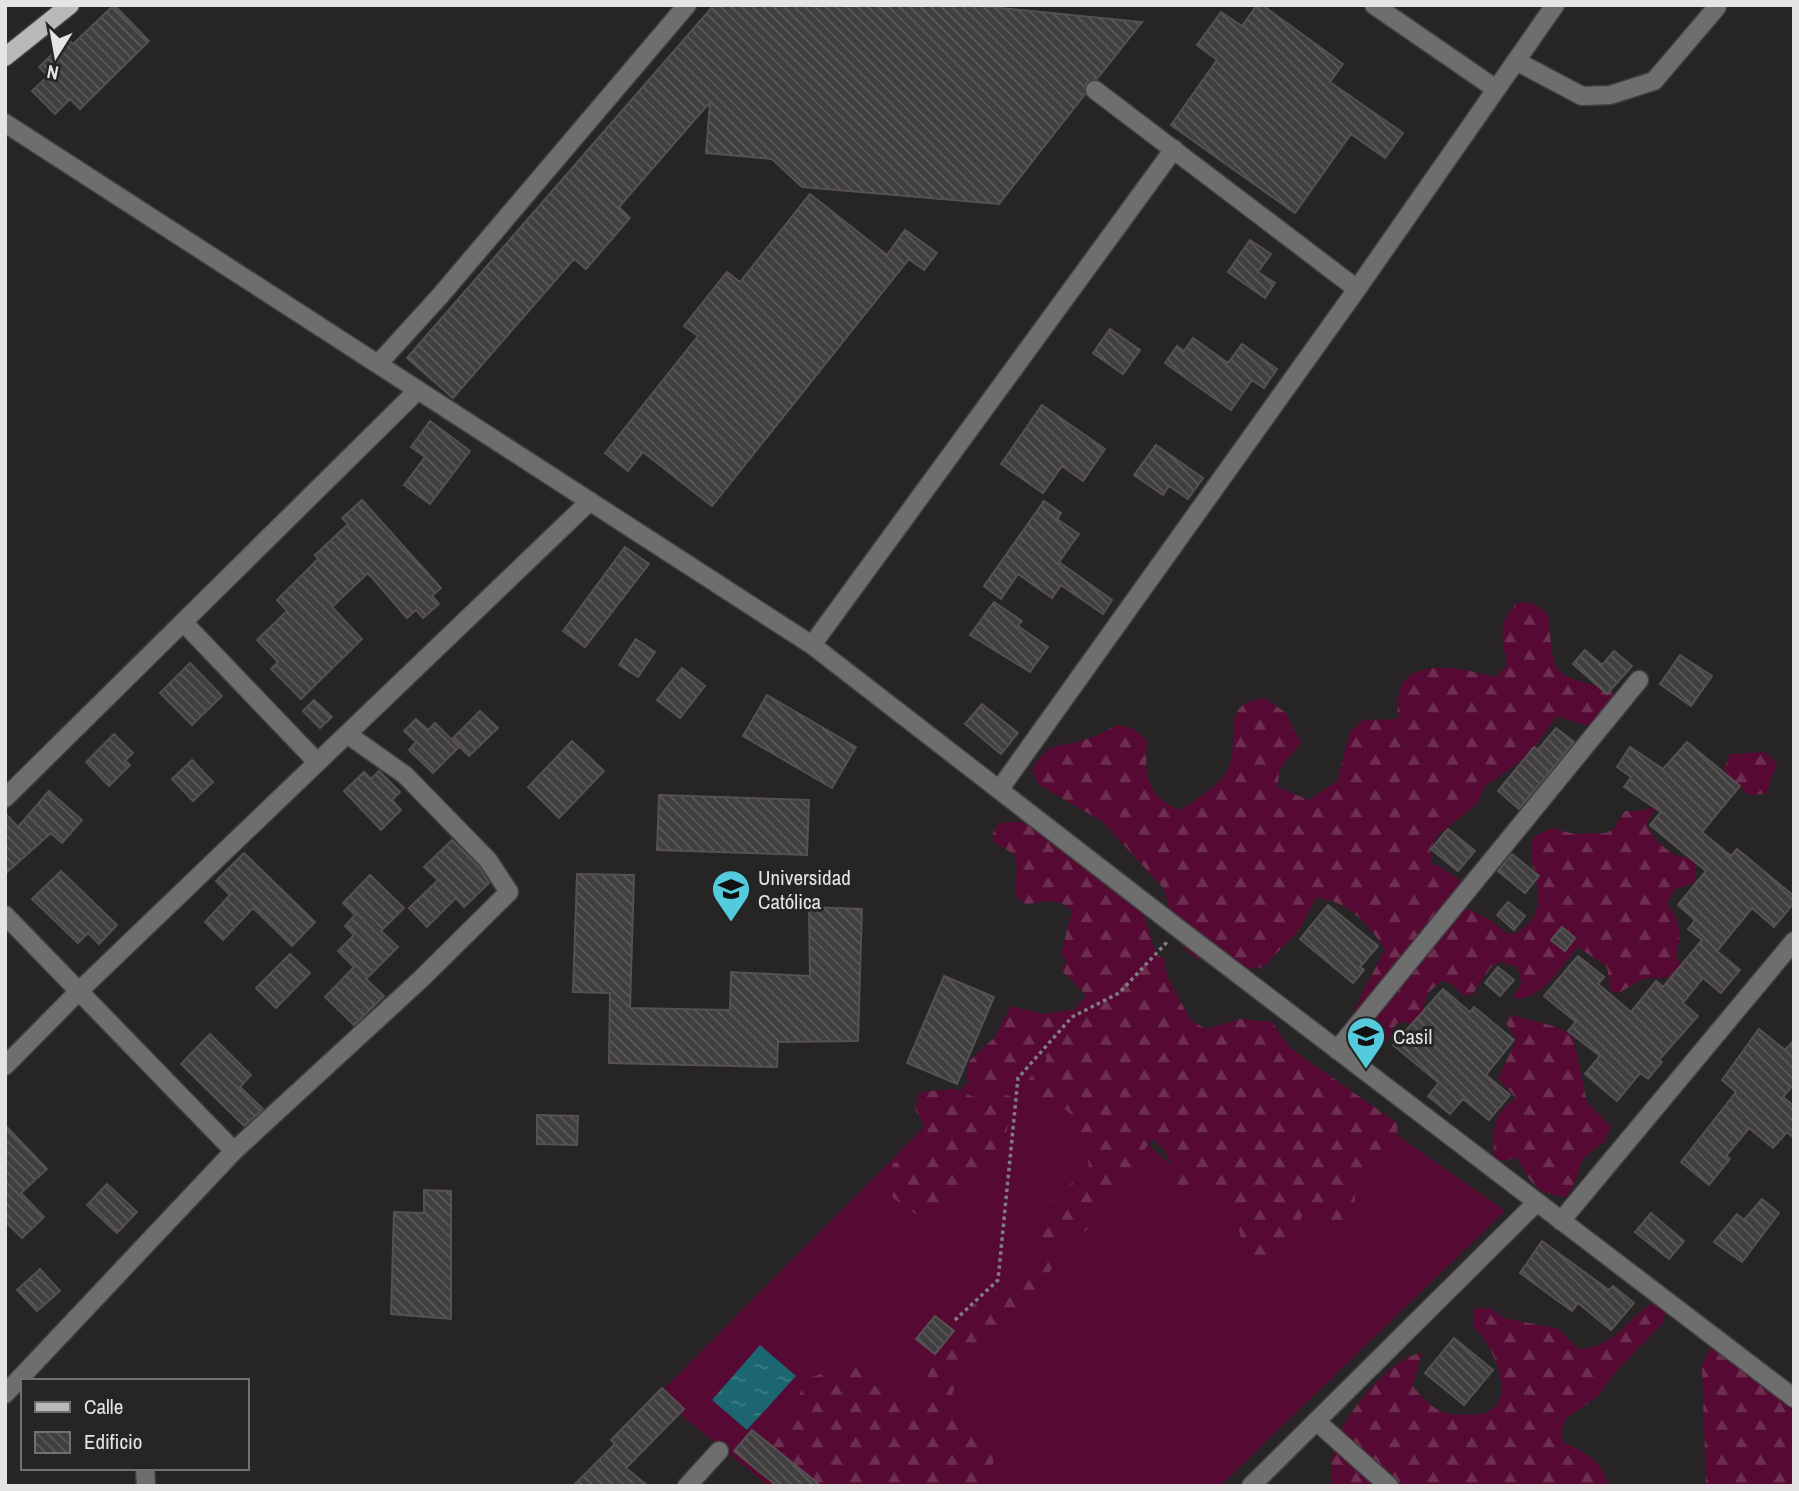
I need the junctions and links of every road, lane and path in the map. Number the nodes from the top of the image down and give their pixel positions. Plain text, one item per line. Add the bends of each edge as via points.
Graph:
1 (70, 5) edge
2 (687, 5) edge
3 (1374, 5) edge
4 (1555, 5) edge
5 (1717, 7) edge
6 (5, 57) edge
7 (1516, 61) junction
8 (1496, 89) junction
9 (1095, 90) dead end
10 (5, 123) edge
11 (1174, 149) junction
12 (1357, 289) junction
13 (378, 364) junction
14 (418, 390) junction
15 (590, 501) junction
16 (185, 624) junction
17 (812, 645) junction
18 (1639, 680) dead end
19 (347, 734) junction
20 (317, 762) junction
21 (999, 790) junction
22 (5, 798) edge
23 (5, 915) edge
24 (1179, 929) junction
25 (1794, 941) edge
26 (78, 992) junction
27 (1337, 1050) junction
28 (5, 1066) edge
29 (234, 1151) junction
30 (1536, 1203) junction
31 (1560, 1222) junction
32 (955, 1320) dead end
33 (5, 1394) edge
34 (1794, 1398) edge
35 (1316, 1421) junction
36 (719, 1451) dead end
37 (687, 1486) edge
38 (1251, 1486) edge
39 (1389, 1486) edge

1 - 6 main road
2 - 13 street
3 - 8 street
4 - 7 street
5 - 7 street via 1654,81 1610,95 1582,96
7 - 8 street
8 - 12 street
9 - 11 street
10 - 13 street
11 - 12 street
11 - 17 street
12 - 21 street
13 - 14 street
14 - 15 street
14 - 16 street
15 - 17 street
15 - 19 street
16 - 20 street
16 - 22 street
17 - 21 street
18 - 27 street
19 - 20 street
19 - 29 street via 405,775 488,860 509,892
20 - 26 street
21 - 24 street
23 - 26 street
24 - 27 street
24 - 32 path via 1119,993 1072,1017 1018,1078 999,1280
25 - 31 street
26 - 28 street
26 - 29 street
27 - 30 street
29 - 33 street
30 - 31 street
30 - 35 street
31 - 34 street
35 - 38 street
35 - 39 street
36 - 37 street

